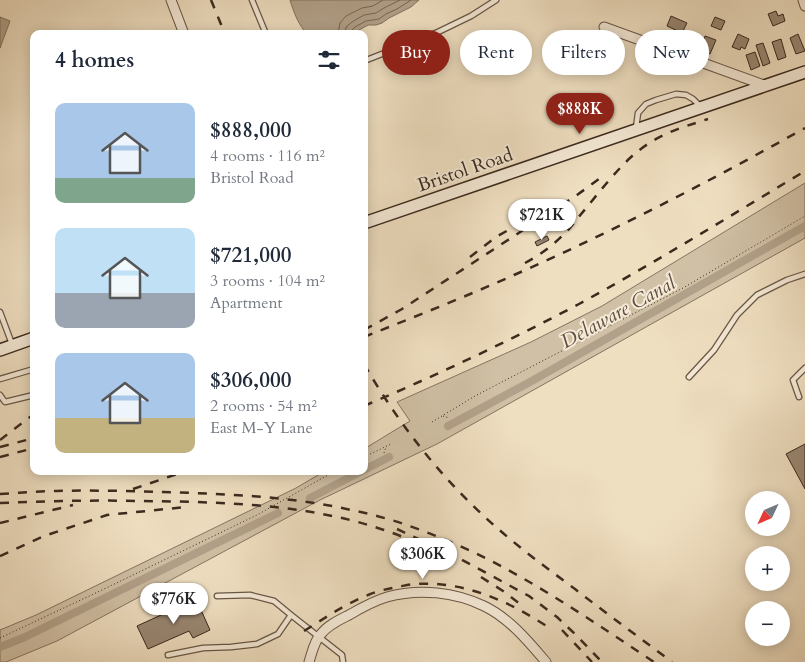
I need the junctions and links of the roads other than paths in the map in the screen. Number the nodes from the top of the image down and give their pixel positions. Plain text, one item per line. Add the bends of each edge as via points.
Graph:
1 (171, 0) edge
2 (252, 0) edge
3 (496, 0) edge
4 (803, 0) edge
5 (805, 6) edge
6 (604, 27) dead end
7 (182, 30) edge
8 (264, 30) edge
9 (368, 59) edge
10 (805, 72) edge
11 (764, 86) junction
12 (701, 107) junction
13 (636, 129) junction
14 (368, 223) edge
15 (805, 274) edge
16 (0, 312) edge
17 (2, 321) edge
18 (30, 339) edge
19 (13, 345) junction
20 (0, 350) edge
21 (805, 368) edge
22 (30, 370) edge
23 (688, 377) dead end
24 (0, 379) edge
25 (0, 396) edge
26 (30, 396) edge
27 (799, 397) dead end
28 (217, 596) dead end
29 (291, 615) junction
30 (318, 637) junction
31 (168, 655) dead end
32 (309, 662) edge
33 (343, 662) edge
34 (546, 662) edge

1 - 7 street
2 - 8 lane
3 - 9 lane via 438,32
4 - 5 street
6 - 11 street
10 - 11 main road, Bristol Road
11 - 12 main road, Bristol Road
12 - 13 main road, Bristol Road
12 - 13 lane via 686,95 676,94 656,100 646,104 638,114
13 - 14 main road, Bristol Road
15 - 23 lane via 757,295 737,315 714,350
16 - 17 lane
17 - 19 lane
18 - 19 main road
19 - 20 main road
21 - 27 lane via 793,380
22 - 24 lane
25 - 26 lane via 5,402
28 - 29 lane via 250,595 274,601
29 - 30 lane
29 - 31 lane via 278,634 257,644 203,648
30 - 32 street
30 - 33 lane via 342,656
30 - 34 street via 332,624 389,596 438,593 468,599 494,612 518,631

